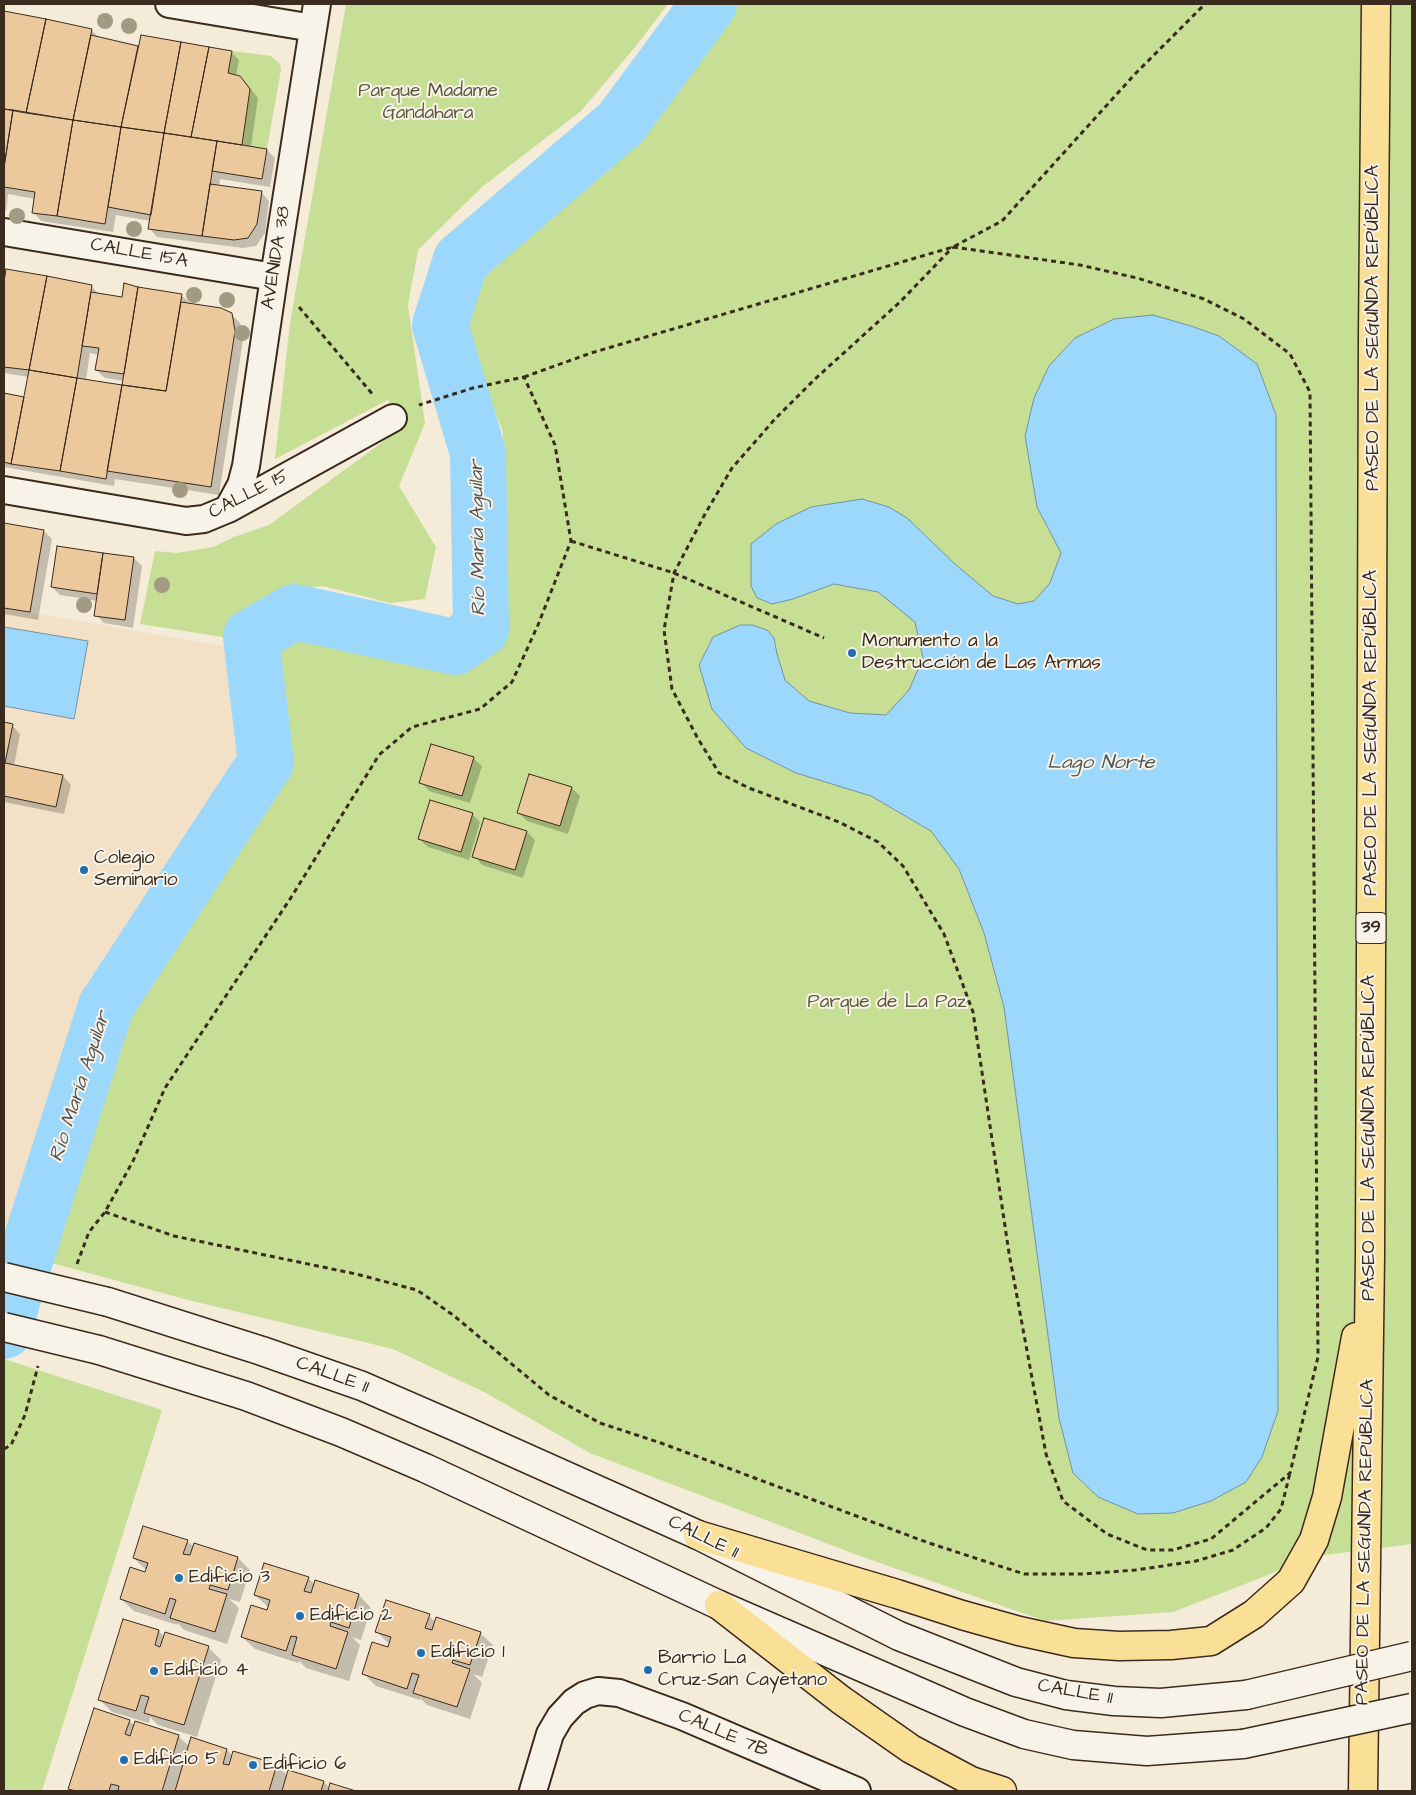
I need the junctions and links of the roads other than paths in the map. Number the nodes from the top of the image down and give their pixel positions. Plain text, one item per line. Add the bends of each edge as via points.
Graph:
1 (169, 4) edge
2 (1369, 4) edge
3 (1376, 4) edge
4 (315, 16) edge
5 (1376, 64) junction
6 (4, 232) edge
7 (274, 277) junction
8 (393, 418) road end
9 (4, 490) edge
10 (228, 509) junction
11 (1370, 1257) junction
12 (4, 1277) edge
13 (4, 1327) edge
14 (698, 1534) junction
15 (718, 1604) junction
16 (1412, 1656) edge
17 (1412, 1708) edge
18 (533, 1791) edge
19 (857, 1791) edge
20 (1002, 1791) edge
21 (1363, 1791) edge

1 - 4 street
2 - 5 highway
3 - 5 highway, PASEO DE LA SEGUNDA REPÚBLICA / 39
4 - 7 street, AVENIDA 38
5 - 11 highway, PASEO DE LA SEGUNDA REPÚBLICA / 39
6 - 7 street, CALLE 15A
7 - 10 street, AVENIDA 38 via 246,466 241,485
8 - 10 street, CALLE 15
9 - 10 street, CALLE 15 via 186,521 204,519
11 - 14 highway via 1328,1497 1314,1540 1291,1582 1254,1614 1211,1641 1119,1646 1074,1643 962,1615
11 - 21 highway, PASEO DE LA SEGUNDA REPÚBLICA / 39
12 - 14 main road, CALLE 11, bridge via 108,1302 362,1386
13 - 15 main road, bridge via 99,1350 246,1396 341,1432
14 - 16 main road, CALLE 11, bridge via 899,1636 1016,1682 1066,1695 1161,1704 1246,1695
15 - 17 main road, bridge via 965,1712 1024,1734 1073,1745 1147,1751 1243,1744
15 - 20 highway via 841,1700 911,1749 971,1781
18 - 19 street, CALLE 7B via 550,1734 560,1717 574,1702 598,1691 619,1693 682,1716

